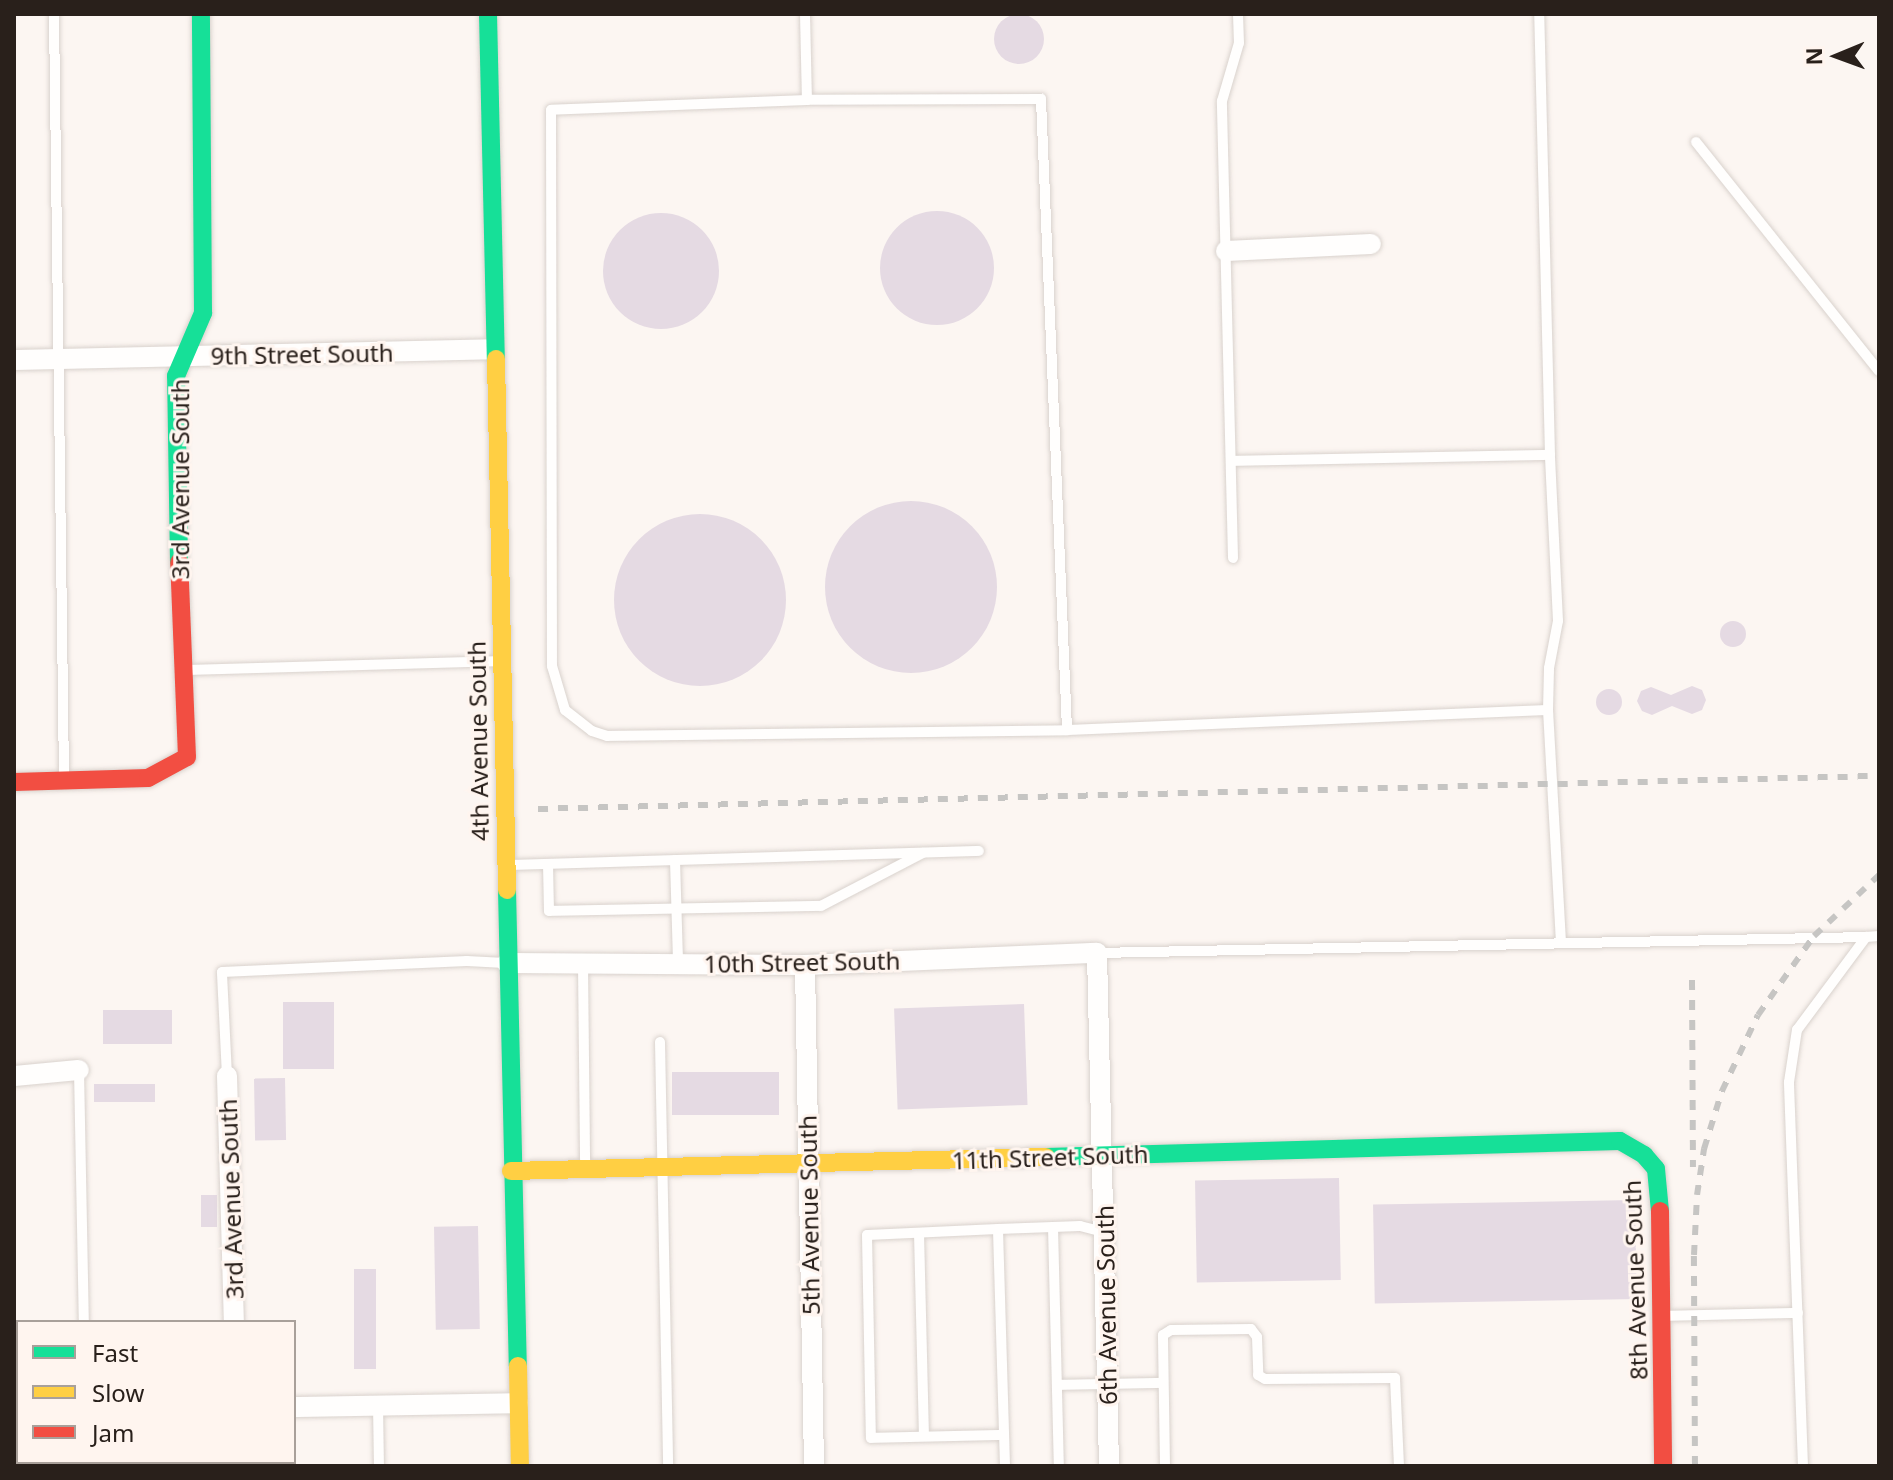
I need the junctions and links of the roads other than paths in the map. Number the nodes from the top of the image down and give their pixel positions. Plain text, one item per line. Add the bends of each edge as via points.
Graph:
1 (54, 14) edge
2 (201, 14) edge
3 (488, 14) edge
4 (805, 14) edge
5 (1238, 14) edge
6 (1539, 14) edge
7 (807, 100) junction
8 (1696, 142) dead end
9 (1371, 244) dead end
10 (1226, 251) junction
11 (494, 349) junction
12 (185, 356) junction
13 (58, 359) junction
14 (14, 360) edge
15 (1879, 371) edge
16 (1550, 455) junction
17 (1231, 461) junction
18 (1233, 558) dead end
19 (501, 661) junction
20 (181, 671) junction
21 (1548, 710) junction
22 (1067, 730) junction
23 (64, 781) junction
24 (14, 782) edge
25 (979, 851) dead end
26 (925, 852) junction
27 (675, 860) junction
28 (548, 864) junction
29 (505, 865) junction
30 (677, 909) junction
31 (1879, 936) edge
32 (1866, 937) junction
33 (1561, 941) junction
34 (1097, 953) junction
35 (507, 963) junction
36 (583, 964) junction
37 (678, 964) junction
38 (805, 965) junction
39 (660, 1042) dead end
40 (79, 1070) joint
41 (14, 1076) edge
42 (227, 1076) joint
43 (1589, 1142) joint
44 (1102, 1155) junction
45 (808, 1163) junction
46 (662, 1167) junction
47 (585, 1169) junction
48 (511, 1171) junction
49 (1053, 1227) junction
50 (998, 1229) junction
51 (1104, 1232) junction
52 (919, 1233) junction
53 (1798, 1313) junction
54 (1662, 1316) junction
55 (84, 1320) edge
56 (234, 1320) edge
57 (1163, 1383) junction
58 (1057, 1385) junction
59 (1108, 1385) junction
60 (518, 1403) junction
61 (378, 1405) junction
62 (296, 1407) edge
63 (1004, 1435) junction
64 (924, 1436) junction
65 (379, 1466) edge
66 (520, 1466) edge
67 (668, 1466) edge
68 (814, 1466) edge
69 (1005, 1466) edge
70 (1059, 1466) edge
71 (1109, 1466) edge
72 (1165, 1466) edge
73 (1399, 1466) edge
74 (1663, 1466) edge
75 (1803, 1466) edge

1 - 13 lane
2 - 12 street, 3rd Avenue South via 203,313
3 - 11 street, 4th Avenue South
4 - 7 lane
5 - 10 lane via 1239,43 1222,101
6 - 16 lane
7 - 22 lane via 1041,99
7 - 22 lane via 551,110 552,666 565,710 607,736
8 - 15 lane
9 - 10 street
10 - 17 lane
11 - 12 street, 9th Street South
11 - 19 street, 4th Avenue South
12 - 13 street, 9th Street South
12 - 20 street, 3rd Avenue South via 176,376
13 - 14 street, 9th Street South
13 - 23 lane
16 - 17 lane
16 - 21 lane via 1558,621
17 - 18 lane
19 - 20 lane
19 - 29 street, 4th Avenue South
20 - 23 street, 3rd Avenue South via 187,757 148,778
21 - 22 lane
21 - 33 lane
23 - 24 street
25 - 26 lane
26 - 27 lane
26 - 30 lane via 821,906
27 - 28 lane
27 - 30 lane
28 - 29 lane
28 - 30 lane via 549,911
29 - 35 street, 4th Avenue South
30 - 37 lane
31 - 32 lane
32 - 33 lane
32 - 53 lane via 1797,1030 1789,1082
33 - 34 lane
34 - 38 street, 10th Street South
34 - 44 street, 6th Avenue South
35 - 36 street, 10th Street South
35 - 42 lane via 222,972
35 - 48 street, 4th Avenue South
36 - 37 street, 10th Street South
36 - 47 lane
37 - 38 street, 10th Street South
38 - 45 street, 5th Avenue South
39 - 46 lane
40 - 41 street
40 - 55 lane
42 - 56 street, 3rd Avenue South
43 - 44 street, 11th Street South
43 - 54 street, 8th Avenue South via 1620,1141 1656,1169
44 - 45 street, 11th Street South
44 - 51 street, 6th Avenue South
45 - 46 street, 11th Street South
45 - 68 street, 5th Avenue South
46 - 47 street, 11th Street South
46 - 67 lane
47 - 48 street, 11th Street South
48 - 60 street, 4th Avenue South
49 - 50 lane
49 - 51 lane
49 - 58 lane
50 - 52 lane
50 - 63 lane
51 - 59 street, 6th Avenue South
52 - 64 lane
52 - 64 lane via 867,1235 871,1438
53 - 54 lane
53 - 75 lane
54 - 74 street, 8th Avenue South
57 - 59 lane
57 - 72 lane
57 - 73 lane via 1161,1338 1171,1330 1251,1329 1257,1337 1258,1375 1265,1379 1390,1376 1397,1381
58 - 59 lane
58 - 70 lane
59 - 71 street, 6th Avenue South
60 - 61 street
60 - 66 street, 4th Avenue South
61 - 62 street
61 - 65 lane
63 - 64 lane
63 - 69 lane

